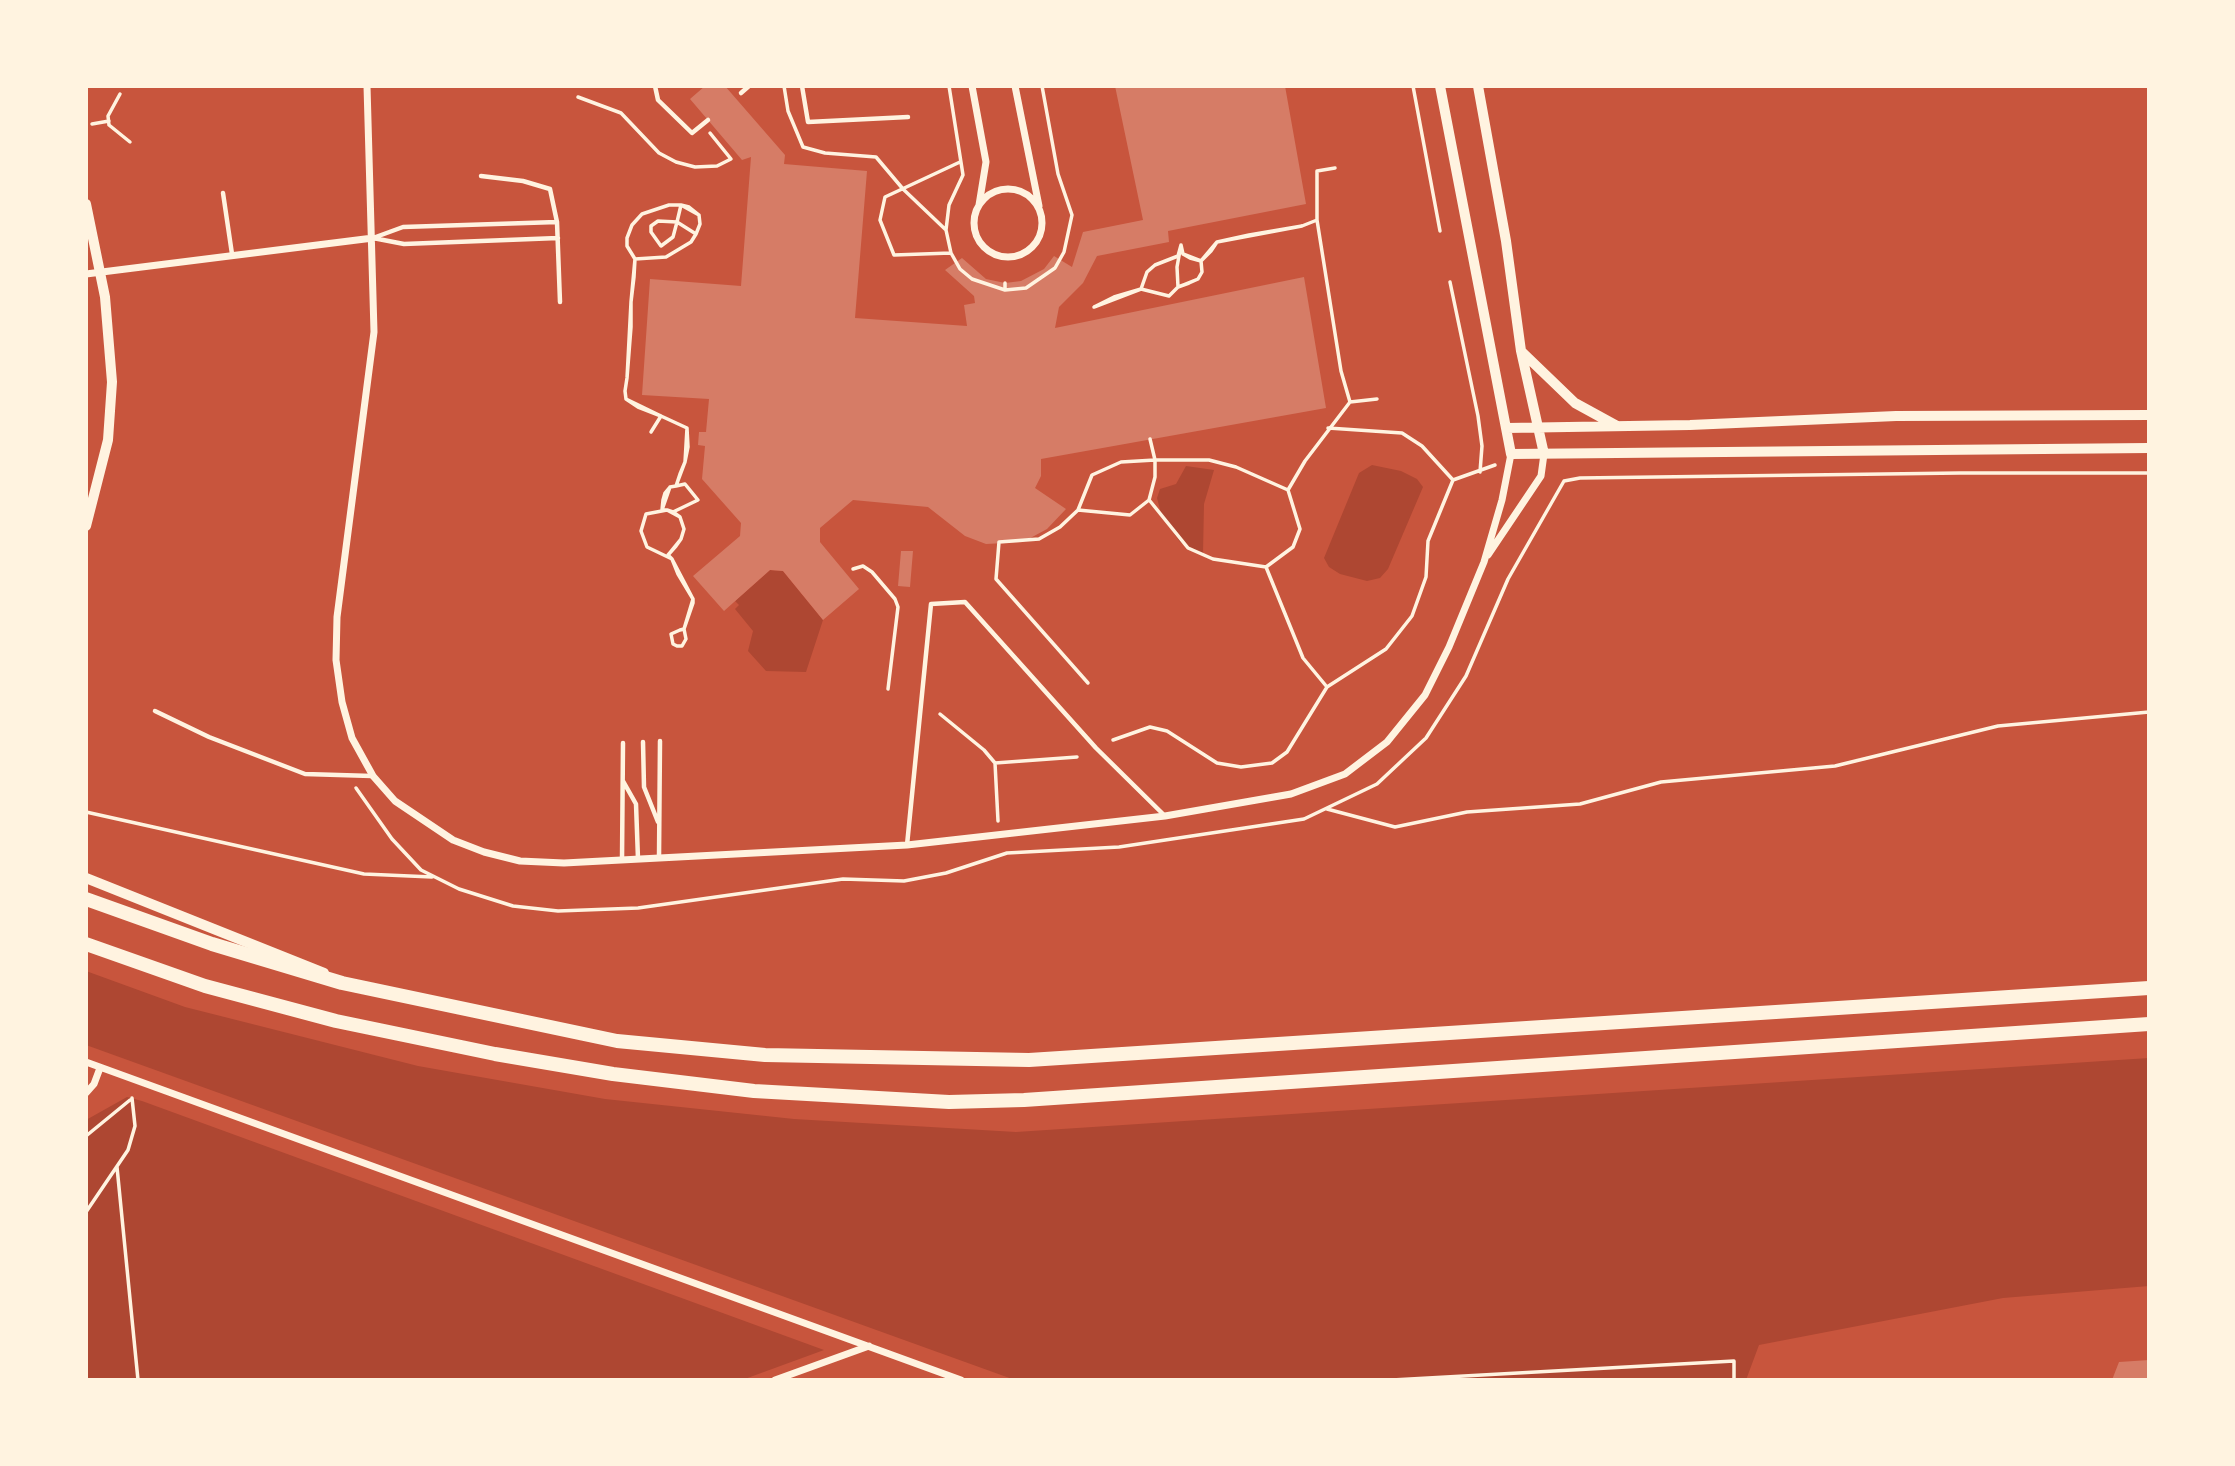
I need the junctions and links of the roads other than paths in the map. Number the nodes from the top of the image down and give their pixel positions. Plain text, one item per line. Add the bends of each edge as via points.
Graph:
1 (367, 86) edge
2 (655, 86) edge
3 (749, 86) edge
4 (802, 86) edge
5 (972, 86) edge
6 (1015, 86) edge
7 (1440, 86) edge
8 (1478, 86) edge
9 (741, 93) dead end
10 (908, 117) dead end
11 (708, 120) dead end
12 (481, 176) dead end
13 (223, 193) dead end
14 (86, 204) edge
15 (979, 205) junction
16 (1040, 210) junction
17 (557, 222) junction
18 (373, 238) junction
19 (558, 238) junction
20 (232, 254) junction
21 (101, 271) junction
22 (86, 274) edge
23 (560, 302) dead end
24 (1521, 351) junction
25 (2149, 415) edge
26 (1536, 426) junction
27 (1507, 428) junction
28 (1619, 428) junction
29 (2149, 448) edge
30 (1511, 454) junction
31 (1544, 454) junction
32 (86, 526) edge
33 (1484, 562) junction
34 (155, 711) dead end
35 (660, 741) dead end
36 (643, 742) dead end
37 (623, 743) dead end
38 (373, 776) junction
39 (623, 780) junction
40 (1165, 816) junction
41 (660, 826) junction
42 (907, 845) junction
43 (659, 858) junction
44 (638, 859) junction
45 (622, 860) junction
46 (86, 878) edge
47 (86, 899) edge
48 (86, 944) edge
49 (342, 983) junction
50 (2149, 988) edge
51 (2149, 1024) edge
52 (86, 1062) edge
53 (100, 1068) junction
54 (86, 1093) edge
55 (869, 1346) junction
56 (775, 1380) edge
57 (961, 1380) edge

1 - 18 street
2 - 11 lane via 658,100 692,133
3 - 9 lane
4 - 10 lane via 808,122
5 - 15 street via 986,162
6 - 16 street
7 - 27 street
8 - 24 street
12 - 17 lane via 550,189
13 - 20 lane
14 - 21 street
15 - 16 street via 996,191 1016,190 1034,200
15 - 16 street via 978,239 1006,257 1028,251 1036,243
17 - 18 lane via 403,227
17 - 19 lane
18 - 19 lane via 404,244
18 - 20 street
18 - 38 street via 374,332 337,617 337,660 352,738
19 - 23 lane
20 - 21 street
21 - 22 street
21 - 32 street via 112,382 108,440
24 - 26 street
24 - 28 street via 1575,403
25 - 28 street via 1896,416
26 - 27 street
26 - 28 street
26 - 31 street
27 - 30 street
29 - 31 street
30 - 31 street
30 - 33 street
31 - 33 street via 1541,476
33 - 40 street via 1425,695 1387,742 1345,774 1291,794
34 - 38 lane via 305,774
35 - 41 lane
36 - 41 lane via 644,787
37 - 39 lane
38 - 45 street via 419,820 453,841 484,852 564,863
39 - 44 lane via 636,804
39 - 45 lane
40 - 42 street
40 - 42 lane via 1096,748 965,602 932,604
41 - 43 lane
42 - 43 street
43 - 44 street
44 - 45 street
46 - 49 street via 307,964
47 - 49 main road
48 - 51 main road via 205,986 335,1021 495,1054 754,1091 950,1102
49 - 50 main road via 617,1041 765,1055 1029,1060
52 - 53 street
53 - 54 street
53 - 55 street
55 - 56 street
55 - 57 street

